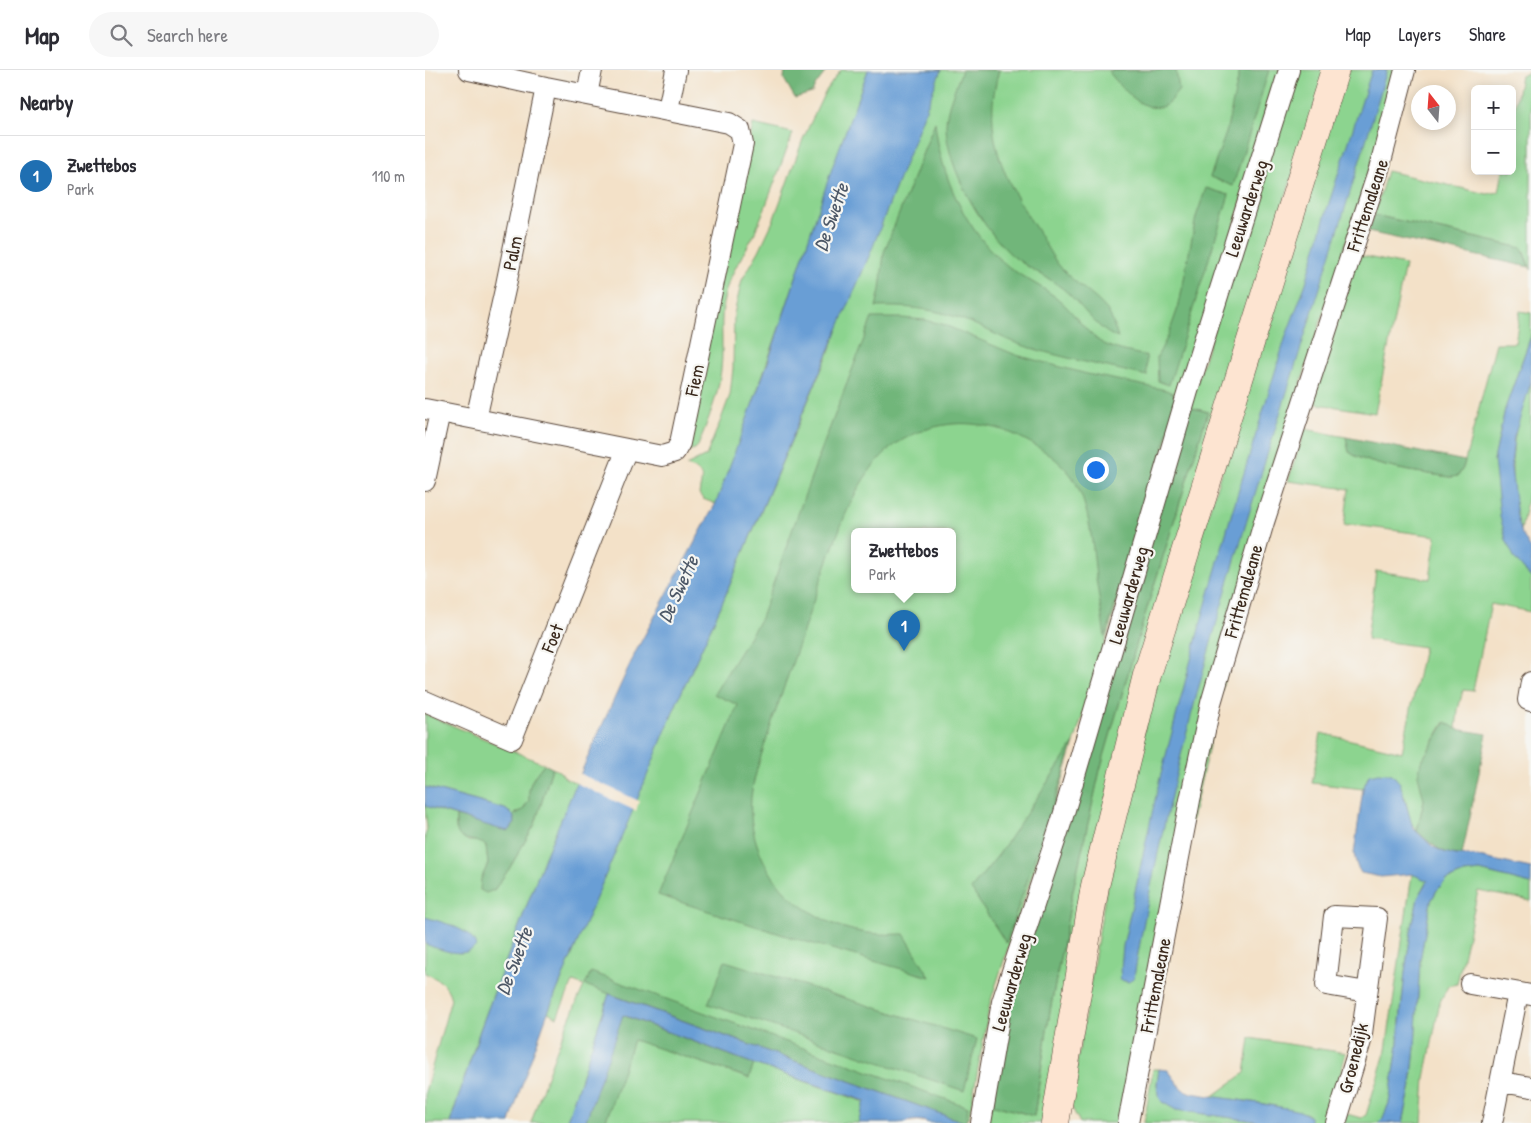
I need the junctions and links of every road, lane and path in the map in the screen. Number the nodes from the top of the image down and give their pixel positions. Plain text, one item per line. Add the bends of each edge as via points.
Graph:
1 (469, 70) edge
2 (592, 70) edge
3 (676, 70) edge
4 (1289, 70) edge
5 (1335, 70) edge
6 (1405, 70) edge
7 (540, 80) edge
8 (587, 95) junction
9 (668, 110) junction
10 (432, 410) edge
11 (476, 419) junction
12 (627, 449) junction
13 (425, 482) edge
14 (1531, 682) edge
15 (425, 701) edge
16 (1531, 701) edge
17 (1470, 984) dead end
18 (1367, 992) dead end
19 (1524, 994) edge
20 (1501, 1082) junction
21 (1531, 1087) edge
22 (1060, 1120) edge
23 (981, 1123) edge
24 (1128, 1123) edge
25 (1336, 1123) edge
26 (1492, 1123) edge

1 - 7 street, Fiem
2 - 8 street
3 - 9 street
4 - 23 street, Leeuwarderweg via 1188,391 1061,823 1002,1002
5 - 22 main road via 1147,675 1095,886
6 - 24 street, Frittemaleane via 1379,169 1264,522 1211,703
7 - 8 street, Fiem
7 - 11 street, Palm via 506,285
8 - 9 street, Fiem
9 - 12 street, Fiem via 729,123 740,130 743,144 681,443 675,452 662,456
10 - 11 street, Fiem
10 - 13 street
11 - 12 street, Fiem
12 - 15 street, Foet via 512,739
14 - 16 street via 1528,700
17 - 19 street
18 - 25 street, Groenedijk via 1361,1041
19 - 20 street
20 - 21 street
20 - 26 street

